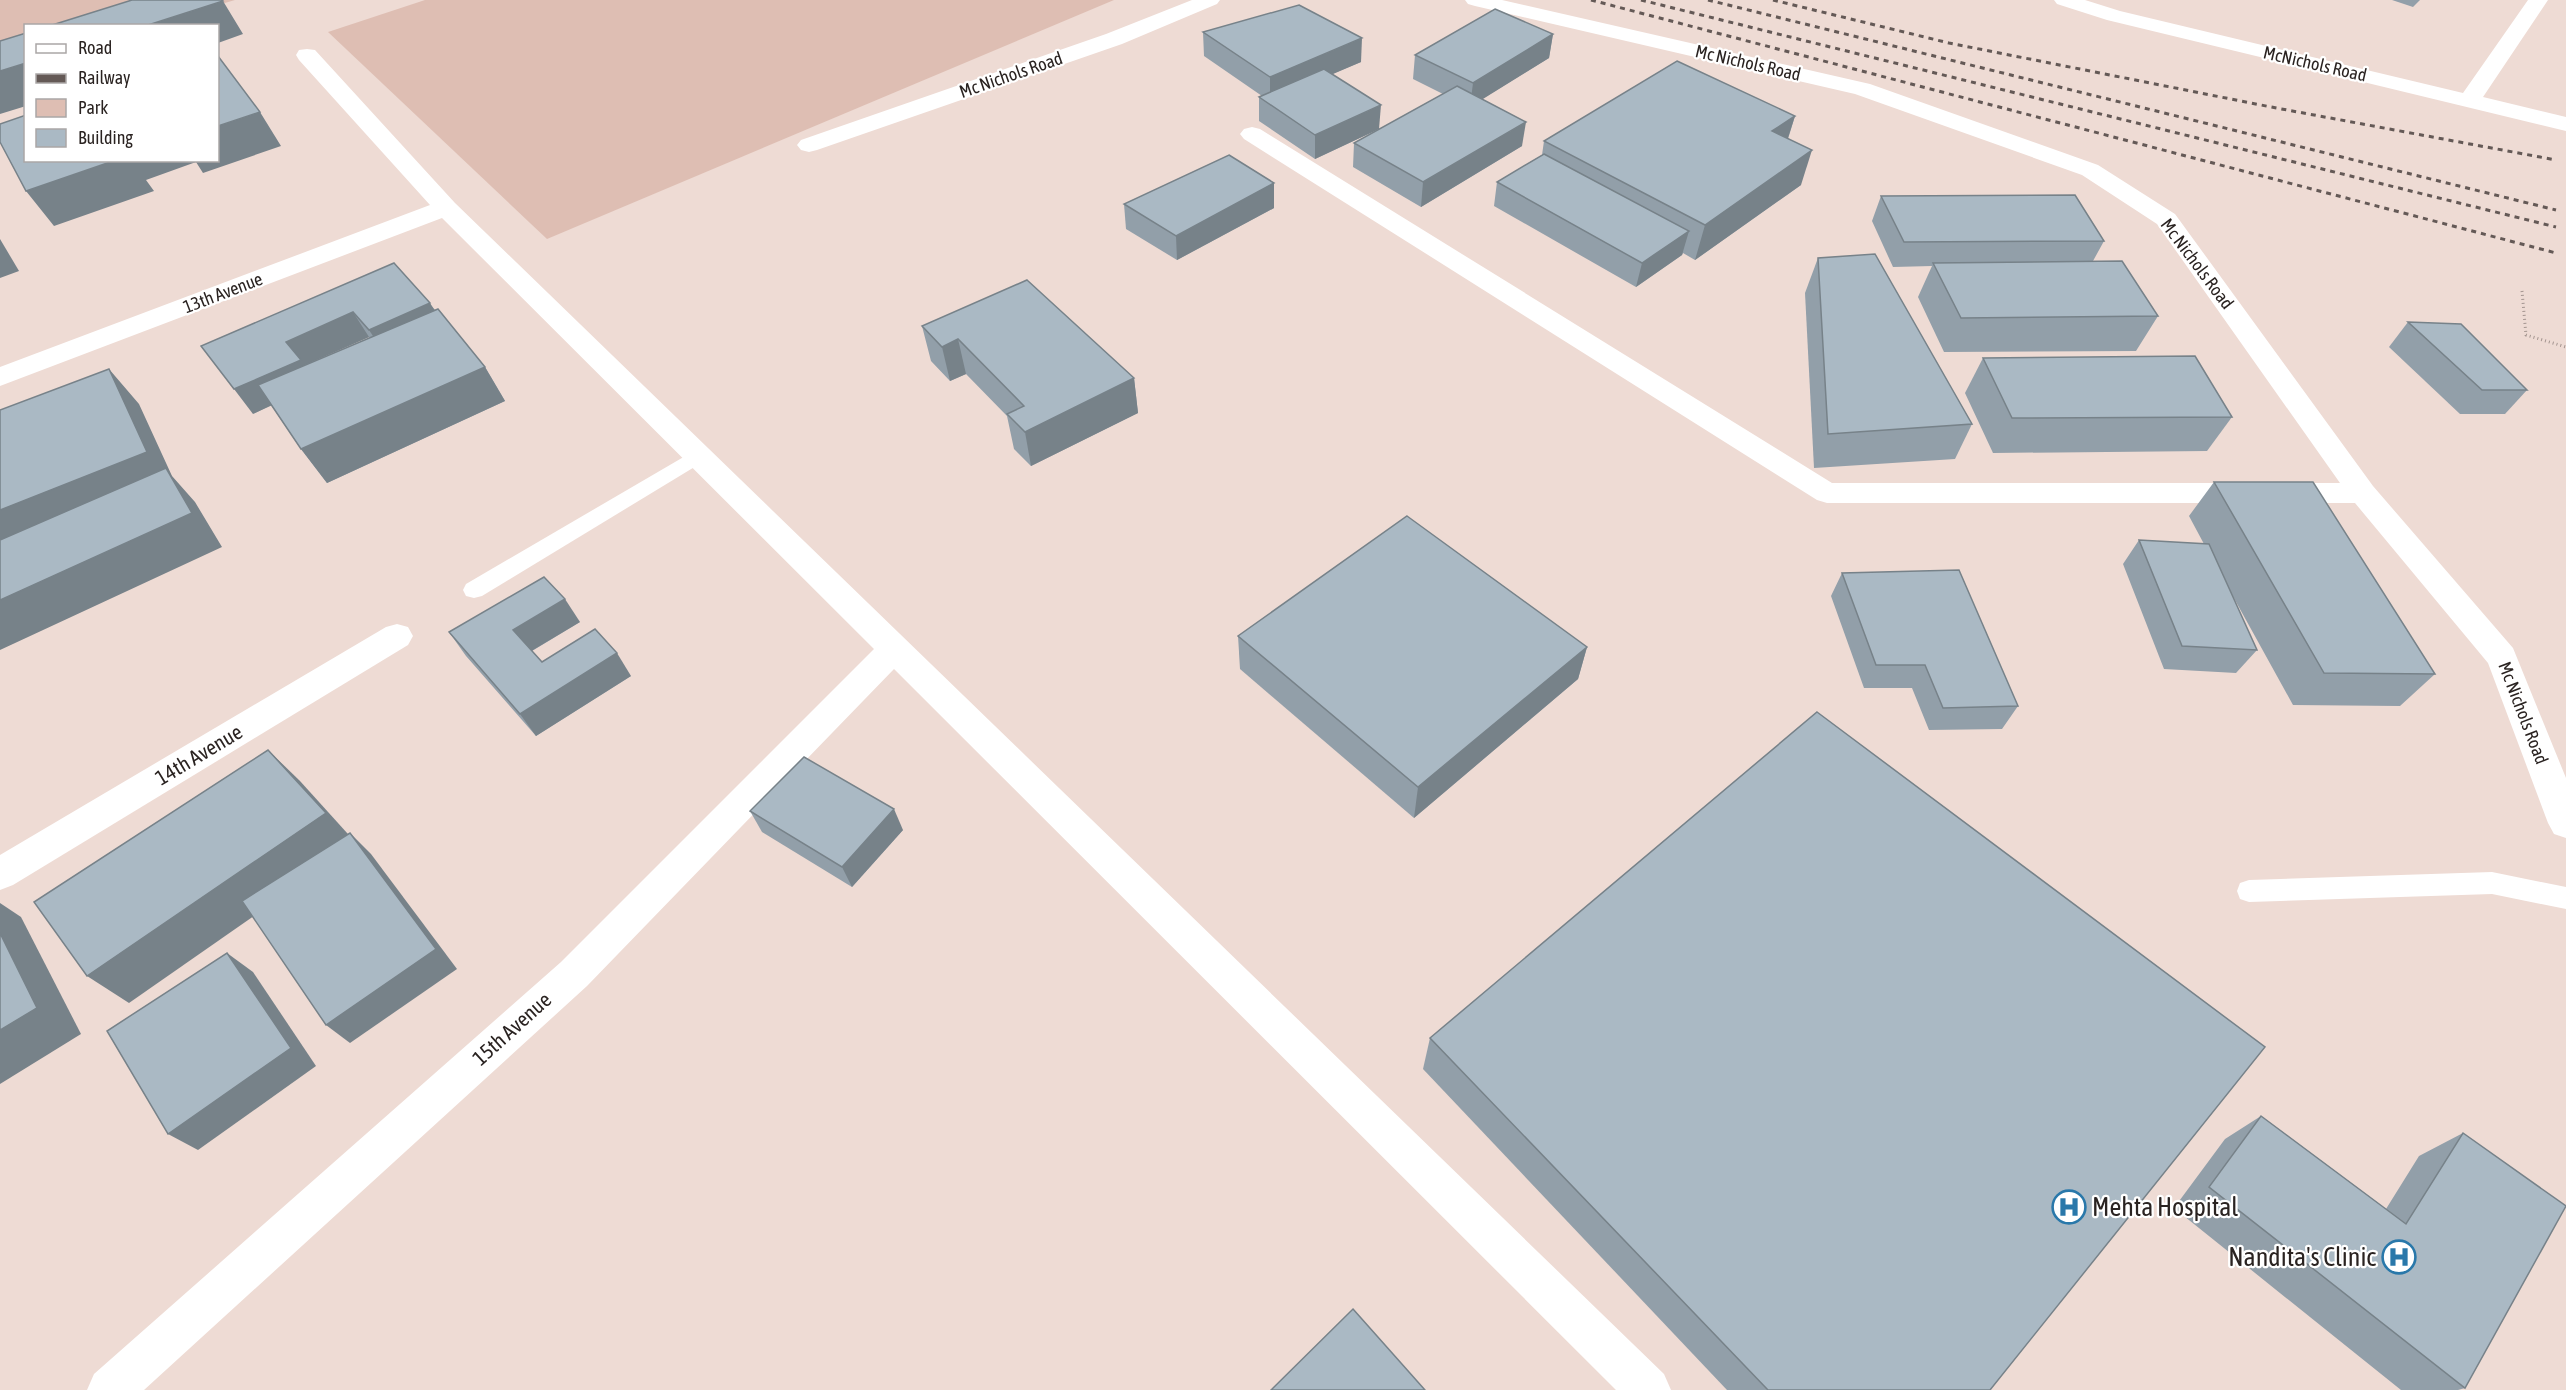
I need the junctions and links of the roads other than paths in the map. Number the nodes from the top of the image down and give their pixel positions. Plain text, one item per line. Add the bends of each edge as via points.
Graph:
1 (1210, 0) edge
2 (1475, 0) edge
3 (2064, 0) edge
4 (2538, 0) edge
5 (307, 55) dead end
6 (2469, 100) junction
7 (2566, 124) edge
8 (1252, 134) dead end
9 (809, 145) dead end
10 (447, 208) junction
11 (0, 377) edge
12 (699, 455) junction
13 (2363, 493) junction
14 (474, 590) dead end
15 (397, 636) dead end
16 (895, 648) junction
17 (2566, 823) edge
18 (0, 874) edge
19 (2248, 891) dead end
20 (2566, 898) edge
21 (110, 1390) edge
22 (1648, 1390) edge

1 - 9 street, Mc Nichols Road via 1114,39
2 - 13 street, Mc Nichols Road via 1862,89 2090,170 2166,219
3 - 6 street, McNichols Road via 2114,16
4 - 6 street
5 - 10 street
6 - 7 street, McNichols Road
8 - 13 street via 1827,493
10 - 11 street, 13th Avenue
10 - 12 street
12 - 14 lane
12 - 16 street
13 - 17 street, Mc Nichols Road via 2502,657
15 - 18 street, 14th Avenue
16 - 21 street, 15th Avenue via 574,974
16 - 22 street
19 - 20 lane via 2492,883

